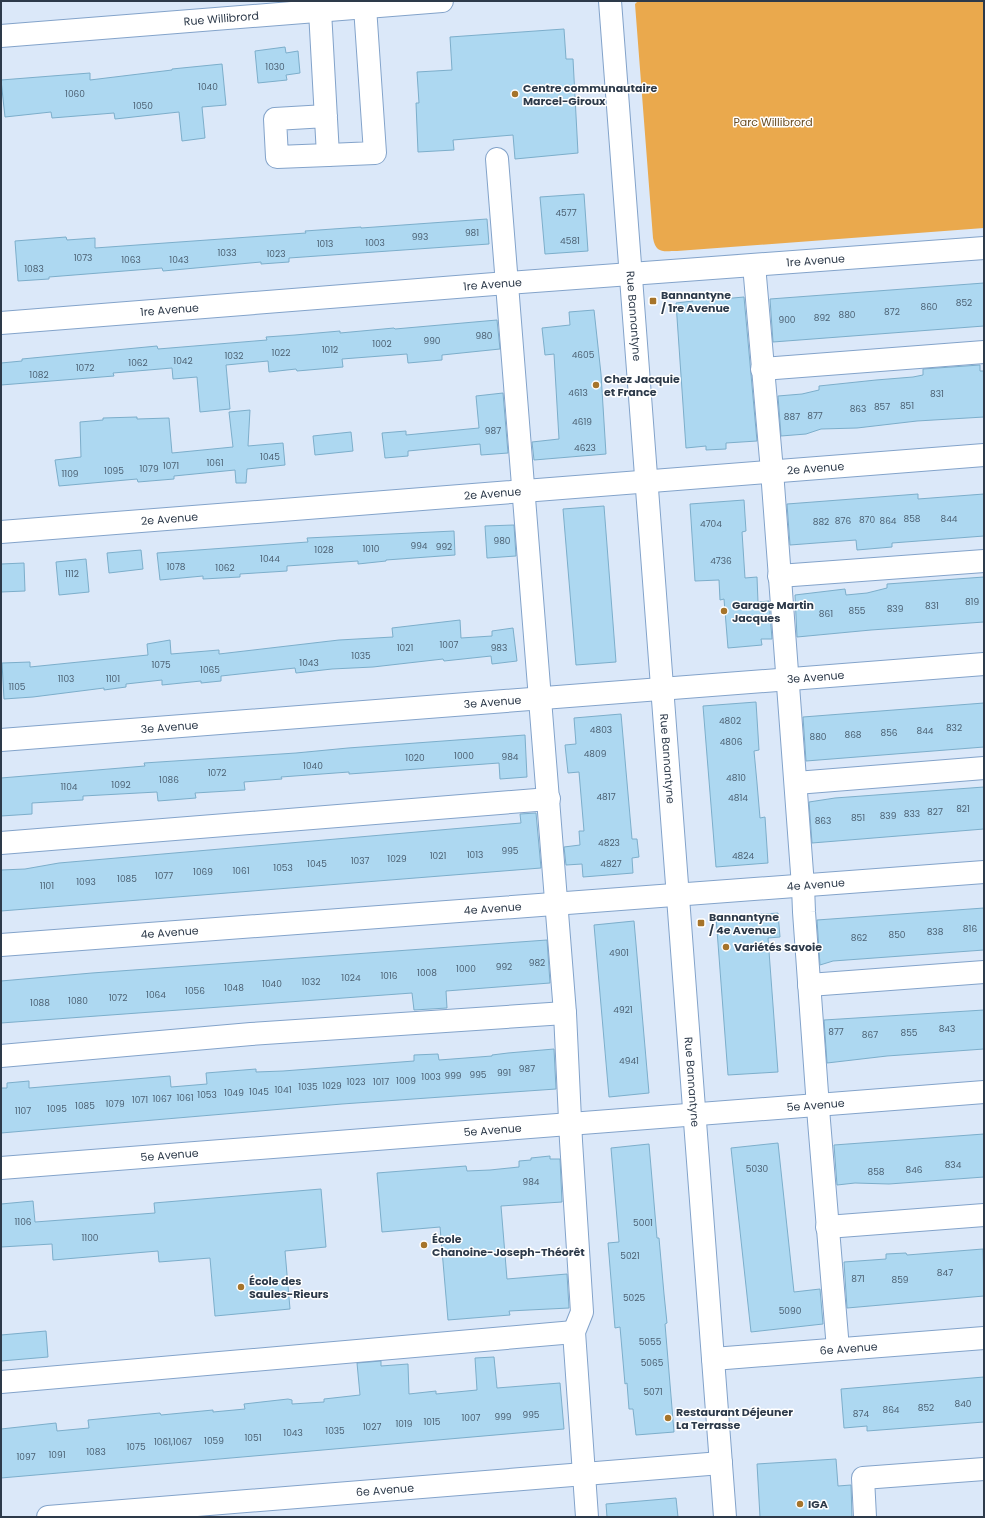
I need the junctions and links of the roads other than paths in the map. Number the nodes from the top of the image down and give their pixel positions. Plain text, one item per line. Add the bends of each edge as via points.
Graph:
1 (442, 1) edge
2 (610, 1) edge
3 (365, 7) junction
4 (320, 10) junction
5 (1, 36) edge
6 (326, 116) junction
7 (328, 154) junction
8 (497, 159) dead end
9 (984, 248) edge
10 (754, 265) junction
11 (631, 274) junction
12 (507, 282) junction
13 (1, 323) edge
14 (984, 352) edge
15 (762, 369) junction
16 (984, 455) edge
17 (772, 471) junction
18 (647, 481) junction
19 (523, 490) junction
20 (1, 532) edge
21 (984, 561) edge
22 (779, 576) junction
23 (984, 664) edge
24 (788, 679) junction
25 (663, 689) junction
26 (541, 697) junction
27 (1, 740) edge
28 (984, 768) edge
29 (796, 783) junction
30 (549, 799) junction
31 (1, 843) edge
32 (984, 872) edge
33 (803, 886) junction
34 (678, 895) junction
35 (557, 904) junction
36 (1, 945) edge
37 (984, 972) edge
38 (809, 986) junction
39 (565, 1013) junction
40 (1, 1056) edge
41 (984, 1092) edge
42 (817, 1105) junction
43 (695, 1114) junction
44 (571, 1124) junction
45 (1, 1168) edge
46 (984, 1215) edge
47 (827, 1227) junction
48 (574, 1332) junction
49 (984, 1338) edge
50 (838, 1350) junction
51 (713, 1360) junction
52 (1, 1382) edge
53 (721, 1463) junction
54 (984, 1469) edge
55 (584, 1473) junction
56 (48, 1517) edge
57 (587, 1517) edge
58 (725, 1517) edge
59 (865, 1517) edge

1 - 3 street, Rue Willibrord
2 - 11 street, Rue Bannantyne
3 - 4 street, Rue Willibrord
3 - 7 street via 375,153
4 - 5 street, Rue Willibrord
4 - 6 street
6 - 7 street
6 - 7 street via 275,119 277,157
8 - 12 street
9 - 10 street, 1re Avenue
10 - 11 street, 1re Avenue
10 - 15 street
11 - 12 street, 1re Avenue
11 - 18 street, Rue Bannantyne
12 - 13 street, 1re Avenue
12 - 19 street
14 - 15 street
15 - 17 street
16 - 17 street, 2e Avenue
17 - 18 street, 2e Avenue
17 - 22 street
18 - 19 street, 2e Avenue
18 - 25 street, Rue Bannantyne
19 - 20 street, 2e Avenue
19 - 26 street
21 - 22 street
22 - 24 street
23 - 24 street, 3e Avenue
24 - 25 street, 3e Avenue
24 - 29 street
25 - 26 street, 3e Avenue
25 - 34 street, Rue Bannantyne
26 - 27 street, 3e Avenue
26 - 30 street
28 - 29 street
29 - 33 street
30 - 31 street
30 - 35 street
32 - 33 street, 4e Avenue
33 - 34 street, 4e Avenue
33 - 38 street
34 - 35 street, 4e Avenue
34 - 43 street, Rue Bannantyne
35 - 36 street, 4e Avenue
35 - 39 street
37 - 38 street
38 - 42 street
39 - 40 street via 251,1034
39 - 44 street
41 - 42 street, 5e Avenue
42 - 43 street, 5e Avenue
42 - 47 street
43 - 44 street, 5e Avenue
43 - 51 street, Rue Bannantyne
44 - 45 street, 5e Avenue
44 - 48 street via 582,1312
46 - 47 street
47 - 50 street
48 - 52 street
48 - 55 street
49 - 50 street, 6e Avenue
50 - 51 street, 6e Avenue
51 - 53 street, Rue Bannantyne
53 - 55 street, 6e Avenue
53 - 58 street, Rue Bannantyne
54 - 59 street via 863,1478
55 - 56 street, 6e Avenue
55 - 57 street

